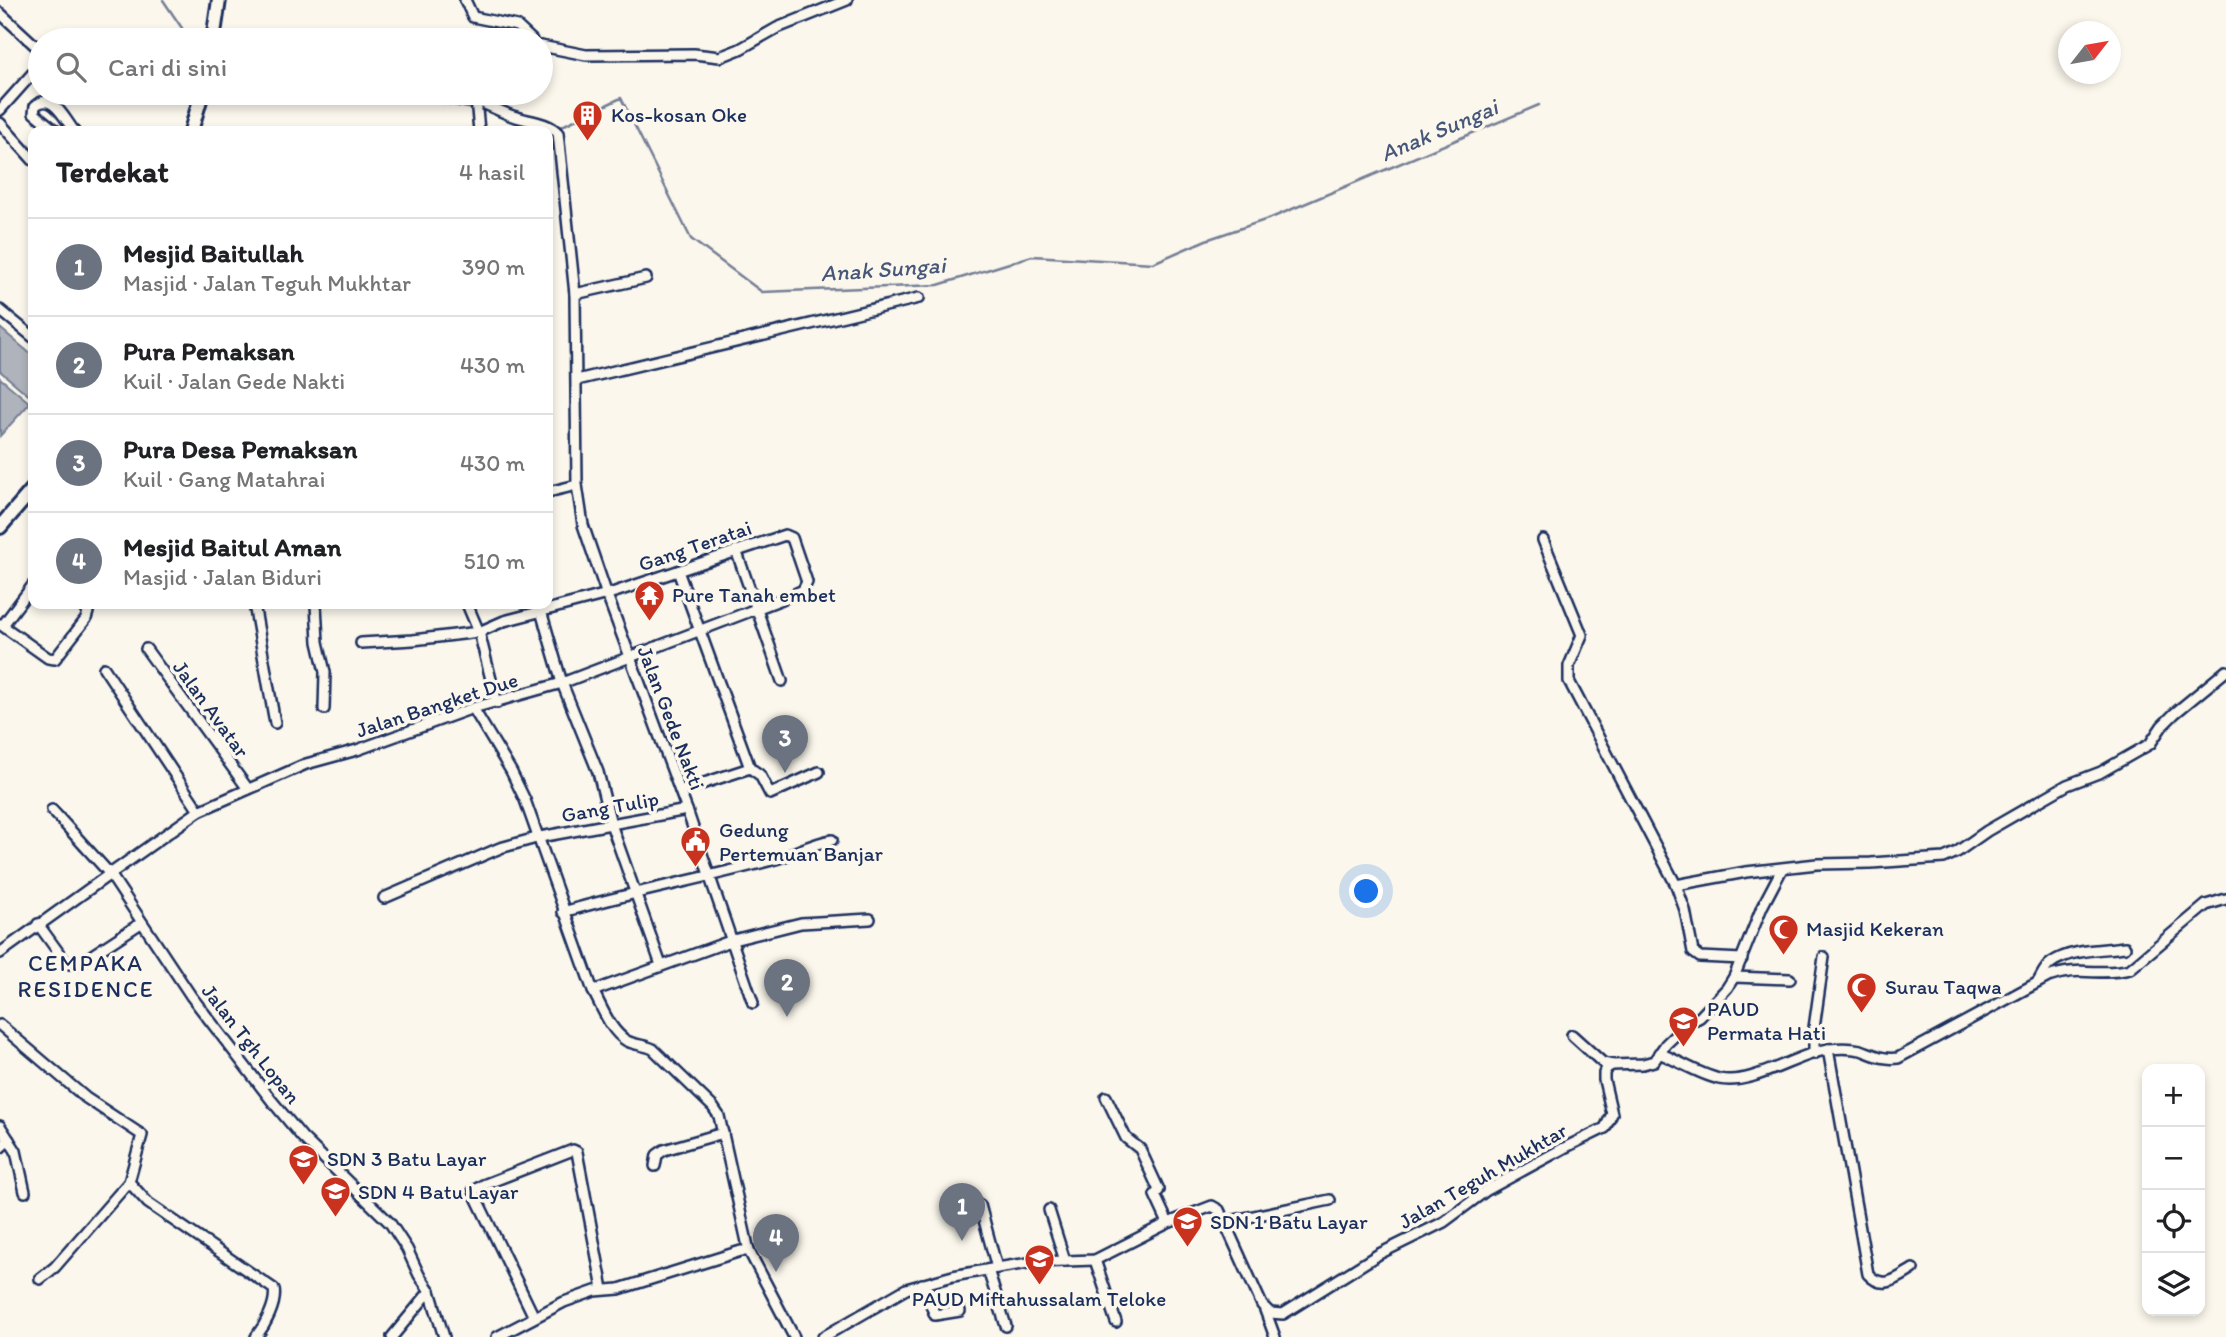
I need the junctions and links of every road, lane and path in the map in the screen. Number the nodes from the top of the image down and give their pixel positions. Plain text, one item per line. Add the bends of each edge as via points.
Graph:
1 (219, 0) edge
2 (465, 0) edge
3 (847, 0) edge
4 (0, 13) edge
5 (215, 28) edge
6 (519, 28) edge
7 (28, 39) edge
8 (553, 48) edge
9 (28, 78) edge
10 (35, 105) edge
11 (54, 105) edge
12 (199, 105) edge
13 (477, 106) joint
14 (0, 110) edge
15 (0, 123) edge
16 (50, 126) edge
17 (70, 126) edge
18 (192, 126) edge
19 (479, 126) edge
20 (542, 126) edge
21 (553, 129) edge
22 (28, 154) edge
23 (646, 278) dead end
24 (575, 294) junction
25 (919, 298) dead end
26 (0, 310) edge
27 (28, 333) edge
28 (577, 380) junction
29 (577, 485) junction
30 (553, 491) edge
31 (28, 495) edge
32 (0, 527) edge
33 (1543, 540) dead end
34 (736, 550) junction
35 (678, 571) junction
36 (28, 591) edge
37 (607, 595) junction
38 (790, 596) joint
39 (553, 605) edge
40 (87, 609) edge
41 (255, 609) edge
42 (316, 609) edge
43 (469, 609) edge
44 (537, 609) edge
45 (540, 609) edge
46 (757, 610) junction
47 (1, 625) edge
48 (480, 632) junction
49 (700, 632) junction
50 (361, 643) dead end
51 (146, 649) dead end
52 (629, 657) junction
53 (104, 667) dead end
54 (2226, 671) edge
55 (782, 681) dead end
56 (562, 682) junction
57 (497, 703) junction
58 (473, 708) junction
59 (324, 709) dead end
60 (275, 723) dead end
61 (750, 768) junction
62 (819, 772) dead end
63 (248, 789) junction
64 (680, 791) junction
65 (52, 810) dead end
66 (687, 810) junction
67 (199, 811) junction
68 (611, 824) junction
69 (540, 838) junction
70 (832, 840) dead end
71 (1782, 869) junction
72 (110, 874) junction
73 (709, 874) junction
74 (1676, 885) junction
75 (635, 891) junction
76 (384, 898) dead end
77 (2226, 899) edge
78 (563, 912) junction
79 (870, 919) dead end
80 (141, 923) junction
81 (38, 924) junction
82 (733, 940) junction
83 (2125, 947) dead end
84 (0, 953) edge
85 (1824, 957) dead end
86 (1742, 959) junction
87 (660, 965) junction
88 (1734, 977) junction
89 (1790, 979) dead end
90 (2037, 983) junction
91 (593, 991) junction
92 (753, 1003) dead end
93 (0, 1024) edge
94 (1572, 1035) dead end
95 (1828, 1049) junction
96 (1814, 1054) junction
97 (1657, 1056) junction
98 (1612, 1065) junction
99 (1106, 1097) dead end
100 (0, 1126) edge
101 (723, 1133) junction
102 (9, 1140) junction
103 (0, 1148) edge
104 (655, 1166) dead end
105 (129, 1182) junction
106 (25, 1192) dead end
107 (1330, 1200) dead end
108 (980, 1205) dead end
109 (1049, 1210) dead end
110 (1225, 1222) junction
111 (1168, 1223) junction
112 (749, 1251) junction
113 (1095, 1260) junction
114 (1065, 1261) junction
115 (992, 1269) junction
116 (1913, 1269) dead end
117 (40, 1279) dead end
118 (922, 1284) junction
119 (603, 1289) junction
120 (430, 1291) junction
121 (1265, 1310) junction
122 (960, 1311) dead end
123 (534, 1317) junction
124 (1116, 1322) dead end
125 (1006, 1326) dead end
126 (256, 1337) edge
127 (393, 1337) edge
128 (444, 1337) edge
129 (497, 1337) edge
130 (794, 1337) edge
131 (823, 1337) edge
132 (1275, 1337) edge

1 - 5 highway
2 - 6 street via 473,18
3 - 8 street via 720,57 586,55
4 - 7 street
9 - 14 street
10 - 16 street via 34,113
11 - 17 street
12 - 18 highway
13 - 19 street
13 - 20 street, Jalan Gede Nakti
15 - 22 street
21 - 24 street, Jalan Gede Nakti
23 - 24 street
24 - 28 street, Jalan Gede Nakti
25 - 28 street
26 - 27 street
28 - 29 street, Jalan Gede Nakti
29 - 30 street
29 - 37 street, Jalan Gede Nakti via 583,525
31 - 32 highway
33 - 74 street via 1582,635 1568,669 1569,681
34 - 35 street, Gang Teratai
34 - 38 street, Gang Teratai via 789,536 807,582 803,590
34 - 46 street
35 - 37 street, Gang Teratai
35 - 49 street
36 - 47 street
37 - 39 street, Gang Teratai
37 - 52 street, Jalan Gede Nakti
38 - 46 street, Jalan Bangket Due
40 - 47 street via 88,615 55,659
41 - 60 street
42 - 59 street via 325,672
43 - 48 street
44 - 48 street, Gang Teratai
45 - 56 street
46 - 49 street, Jalan Bangket Due
46 - 55 street
48 - 50 street, Gang Teratai
48 - 57 street
49 - 52 street, Jalan Bangket Due
49 - 61 street
51 - 63 street, Jalan Avatar
52 - 56 street, Jalan Bangket Due
52 - 64 street, Jalan Gede Nakti
53 - 67 street
54 - 71 street via 2175,713 2150,744 2067,785 1944,858
56 - 57 street, Jalan Bangket Due
56 - 68 street via 598,772
57 - 58 street, Jalan Bangket Due
58 - 63 street, Jalan Bangket Due via 306,764
58 - 69 street via 511,771
61 - 62 street via 771,794
61 - 64 street
63 - 67 street, Jalan Bangket Due
64 - 66 street, Jalan Gede Nakti
65 - 72 street, Jalan Tgh Lopan
66 - 68 street, Gang Tulip
66 - 73 street, Jalan Gede Nakti
67 - 72 street, Jalan Bangket Due
68 - 69 street, Gang Tulip
68 - 75 street
69 - 76 street, Gang Tulip via 500,848
69 - 78 street
70 - 73 street via 774,860
71 - 74 street
71 - 86 street
72 - 80 street, Jalan Tgh Lopan
72 - 81 street
73 - 75 street
73 - 82 street, Jalan Gede Nakti
74 - 86 street via 1695,955
75 - 78 street
75 - 87 street
77 - 90 street via 2206,905 2130,969 2064,971
78 - 91 street
79 - 82 street via 801,923
80 - 81 street via 80,963 70,964
80 - 120 street, Jalan Tgh Lopan via 272,1101 390,1223
81 - 84 street
82 - 87 street
82 - 92 street, Jalan Gede Nakti
83 - 90 street via 2060,959 2047,966
85 - 96 street
86 - 88 street
87 - 91 street
88 - 89 street
88 - 97 street via 1708,1009
90 - 95 street via 1905,1056 1882,1059 1854,1049
91 - 101 street via 619,1034 653,1049 713,1107
93 - 105 street via 86,1098 142,1133
94 - 98 street via 1603,1063
95 - 96 street
95 - 116 street via 1868,1274 1883,1283
96 - 97 street via 1733,1080
97 - 98 street via 1643,1064
98 - 121 street, Jalan Teguh Mukhtar via 1604,1073 1612,1114 1605,1128 1499,1184 1444,1222 1379,1254 1283,1314
99 - 111 street via 1126,1138 1140,1149
100 - 102 street
101 - 104 street via 664,1150 657,1155
101 - 112 street
102 - 103 street
102 - 106 street
105 - 117 street
105 - 126 street via 148,1203 274,1289 272,1305
107 - 110 street
108 - 115 street
109 - 114 street
110 - 111 street via 1212,1206
110 - 121 street
111 - 113 street
112 - 119 street via 610,1292
112 - 130 street
113 - 114 street
113 - 124 street
114 - 115 street
115 - 118 street
115 - 125 street
118 - 122 street via 935,1315
118 - 131 street via 898,1292
119 - 123 street
119 - 123 street via 573,1150 473,1191
120 - 127 street
120 - 128 street, Jalan Tgh Lopan
121 - 132 street
123 - 129 street

